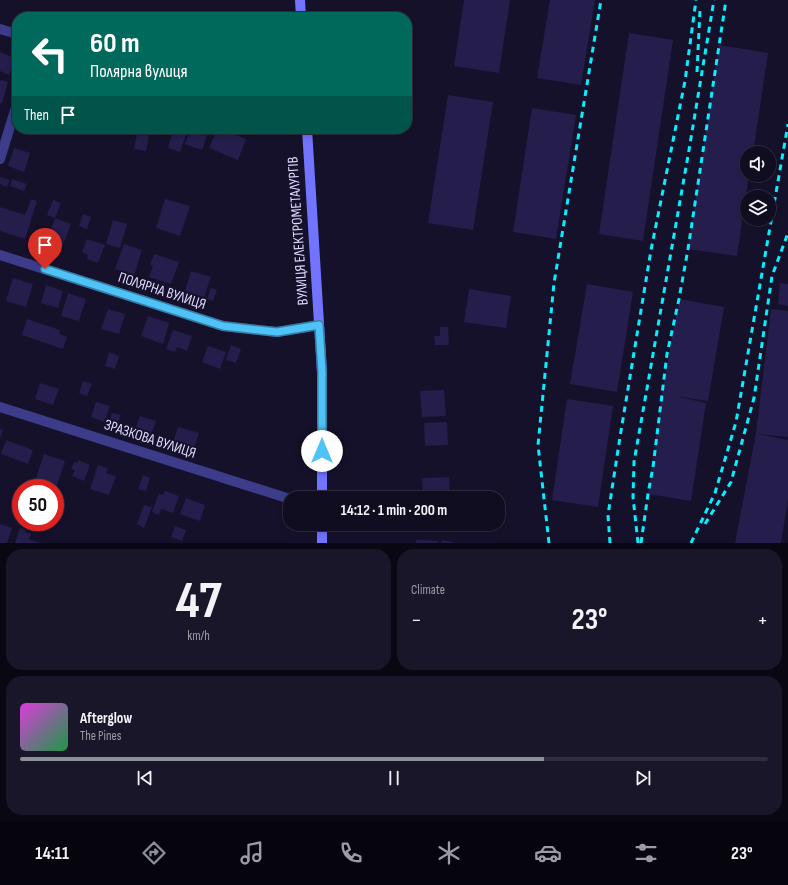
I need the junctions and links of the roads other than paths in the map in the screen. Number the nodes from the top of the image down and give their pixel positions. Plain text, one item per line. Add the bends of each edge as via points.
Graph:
1 (300, 0) edge
2 (301, 12) edge
3 (0, 29) edge
4 (12, 33) edge
5 (12, 120) edge
6 (305, 134) edge
7 (0, 159) edge
8 (0, 255) edge
9 (319, 325) junction
10 (0, 407) edge
11 (322, 491) edge
12 (283, 497) edge
13 (322, 531) edge
14 (322, 543) edge

1 - 2 main road
3 - 4 street
5 - 7 street
6 - 9 main road, ВУЛИЦЯ ЕЛЕКТРОМЕТАЛУРГІВ
8 - 9 street, ПОЛЯРНА ВУЛИЦЯ via 223,326 277,332
9 - 11 main road, ВУЛИЦЯ ЕЛЕКТРОМЕТАЛУРГІВ via 322,372
10 - 12 street, ЗРАЗКОВА ВУЛИЦЯ
13 - 14 main road

